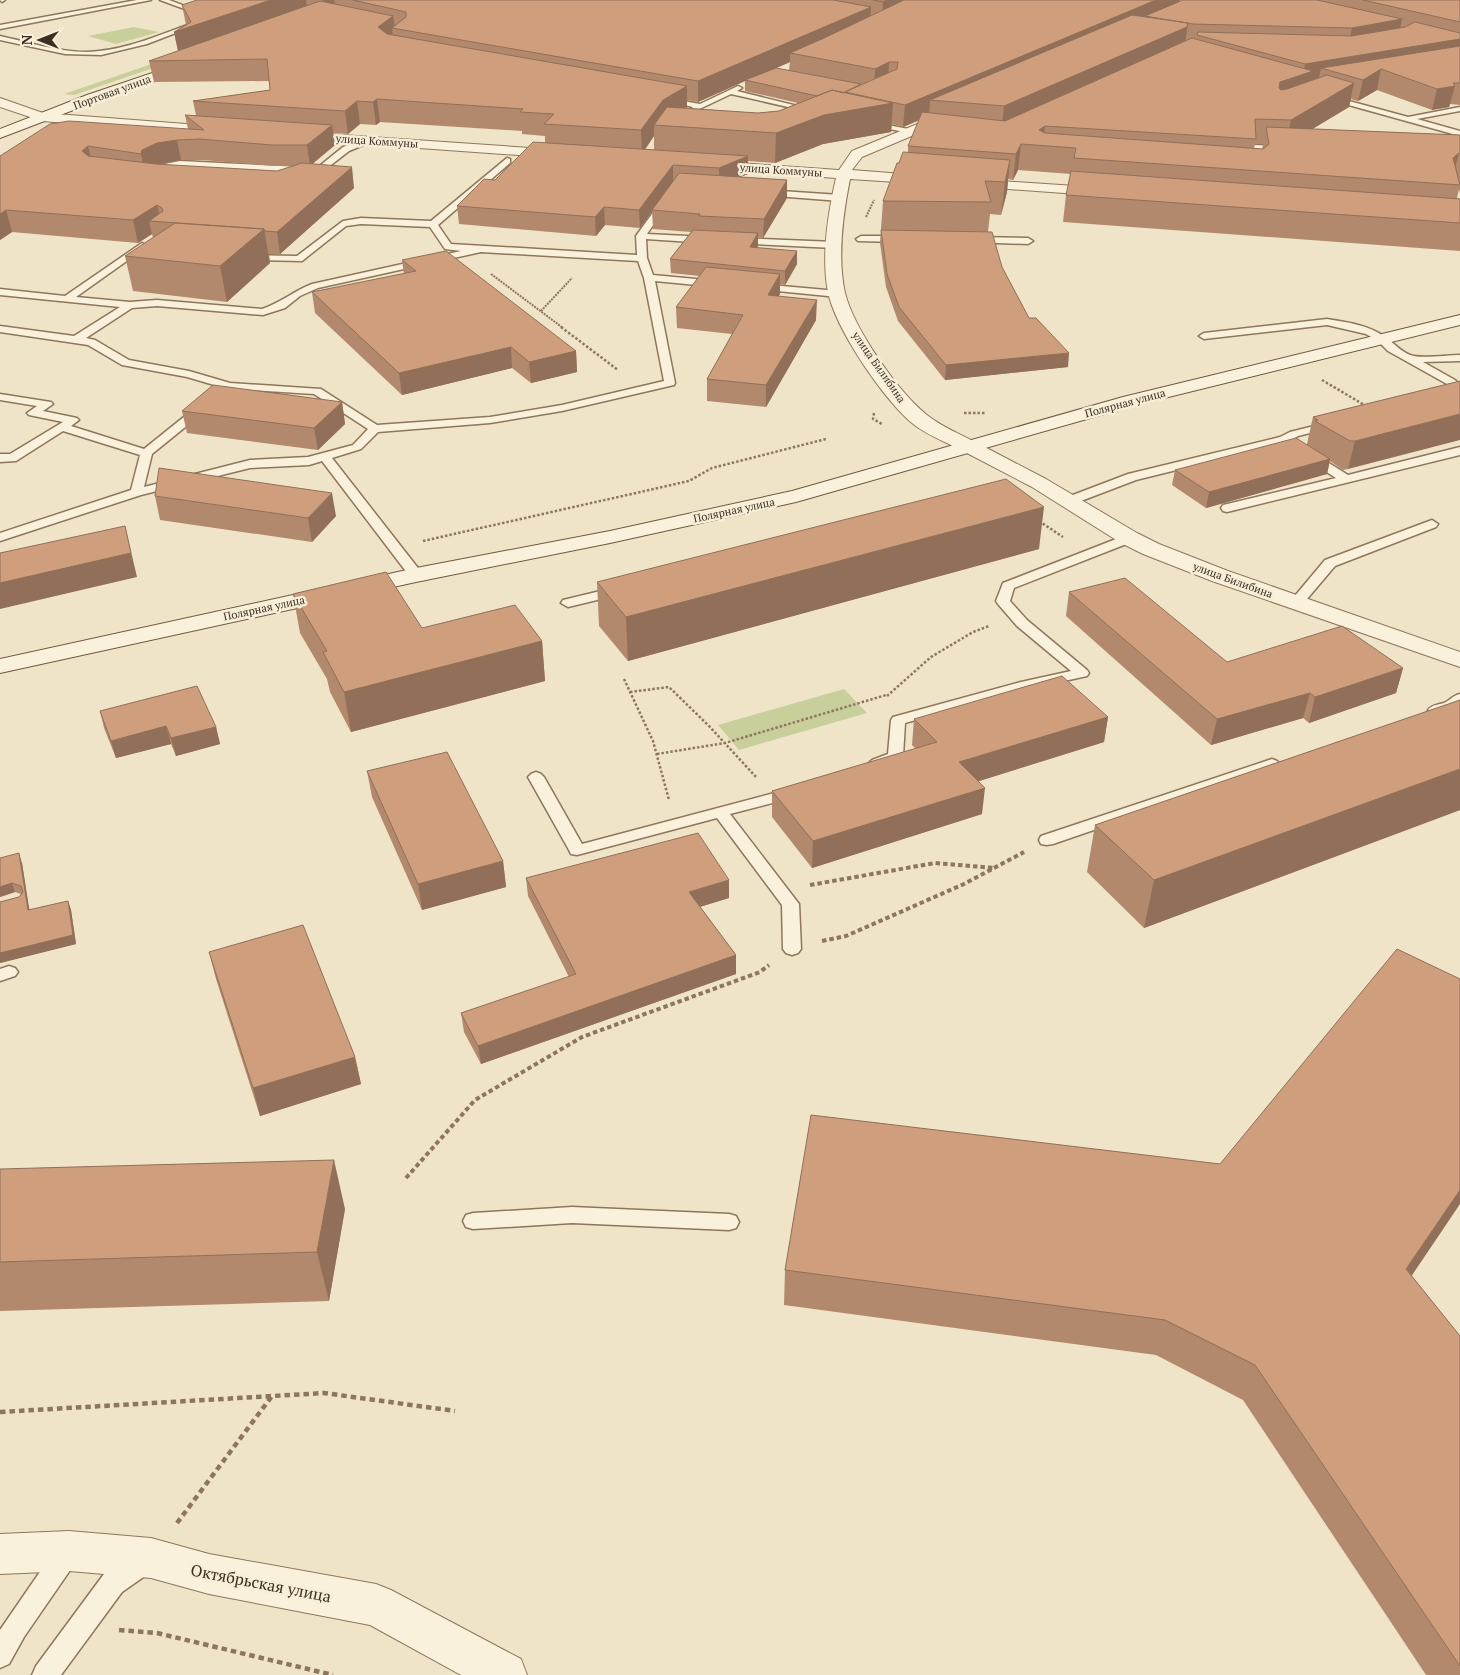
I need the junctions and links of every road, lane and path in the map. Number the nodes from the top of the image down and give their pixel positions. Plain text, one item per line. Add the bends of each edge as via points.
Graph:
1 (148, 0) edge
2 (163, 0) edge
3 (0, 27) edge
4 (0, 38) edge
5 (201, 60) edge
6 (746, 85) edge
7 (730, 92) junction
8 (1322, 95) edge
9 (660, 99) edge
10 (0, 102) edge
11 (699, 106) junction
12 (963, 108) edge
13 (1460, 109) edge
14 (822, 112) edge
15 (684, 116) edge
16 (42, 117) junction
17 (1406, 118) junction
18 (859, 121) edge
19 (243, 132) edge
20 (909, 132) junction
21 (0, 134) edge
22 (1460, 134) edge
23 (281, 135) edge
24 (936, 135) edge
25 (365, 141) junction
26 (1294, 149) edge
27 (576, 156) edge
28 (507, 160) dead end
29 (693, 164) edge
30 (321, 169) junction
31 (1248, 170) edge
32 (845, 174) junction
33 (883, 176) junction
34 (153, 180) edge
35 (940, 180) edge
36 (300, 182) edge
37 (959, 182) edge
38 (752, 192) edge
39 (671, 193) edge
40 (1124, 194) edge
41 (840, 198) junction
42 (433, 224) junction
43 (641, 236) junction
44 (861, 239) joint
45 (910, 239) edge
46 (959, 240) edge
47 (148, 241) edge
48 (1028, 241) dead end
49 (834, 245) junction
50 (481, 249) junction
51 (136, 250) junction
52 (155, 251) edge
53 (234, 256) edge
54 (592, 256) junction
55 (642, 258) junction
56 (490, 273) dead end
57 (649, 278) junction
58 (728, 285) edge
59 (748, 286) edge
60 (0, 292) edge
61 (838, 294) junction
62 (68, 298) junction
63 (130, 304) junction
64 (541, 311) junction
65 (1460, 320) edge
66 (0, 329) edge
67 (1204, 336) dead end
68 (77, 339) junction
69 (1382, 339) junction
70 (1460, 358) edge
71 (1409, 359) junction
72 (621, 372) dead end
73 (1315, 376) dead end
74 (229, 386) junction
75 (0, 397) edge
76 (1436, 398) edge
77 (1378, 412) joint
78 (963, 413) dead end
79 (61, 428) junction
80 (375, 429) junction
81 (1034, 429) junction
82 (826, 439) dead end
83 (1284, 440) junction
84 (970, 447) junction
85 (1460, 451) edge
86 (146, 453) junction
87 (325, 456) junction
88 (0, 458) edge
89 (1346, 479) junction
90 (137, 492) junction
91 (1069, 501) junction
92 (1227, 508) dead end
93 (1036, 518) dead end
94 (1432, 524) dead end
95 (3, 533) edge
96 (1129, 538) junction
97 (395, 548) junction
98 (1090, 554) junction
99 (416, 575) junction
100 (626, 589) edge
101 (568, 603) dead end
102 (1296, 603) junction
103 (1015, 615) junction
104 (1460, 660) edge
105 (0, 666) edge
106 (624, 679) dead end
107 (630, 692) junction
108 (886, 695) junction
109 (1460, 698) edge
110 (1423, 714) edge
111 (898, 720) junction
112 (725, 743) junction
113 (657, 754) junction
114 (1282, 761) edge
115 (867, 766) edge
116 (536, 777) dead end
117 (812, 786) edge
118 (775, 799) junction
119 (721, 813) junction
120 (675, 825) junction
121 (1047, 840) joint
122 (995, 868) junction
123 (779, 890) junction
124 (792, 949) junction
125 (406, 1178) dead end
126 (473, 1221) dead end
127 (729, 1222) dead end
128 (273, 1396) junction
129 (455, 1411) dead end
130 (0, 1412) edge
131 (69, 1551) junction
132 (0, 1554) edge
133 (151, 1558) junction
134 (80, 1627) junction
135 (0, 1655) edge
136 (45, 1675) edge
137 (333, 1675) edge
138 (505, 1675) edge

1 - 3 lane
2 - 4 lane via 207,17 96,54 76,54
5 - 16 street, Портовая улица
6 - 7 lane
7 - 11 lane
7 - 14 lane
8 - 17 lane
9 - 11 lane
10 - 16 street
11 - 15 lane
12 - 20 street, улица Билибина
13 - 17 lane
16 - 19 street
16 - 21 street, Портовая улица
17 - 22 lane
18 - 20 lane
20 - 24 lane
20 - 32 street, улица Билибина via 852,157
23 - 25 street, улица Коммуны
25 - 27 street, улица Коммуны
25 - 30 lane via 346,149
26 - 31 lane via 1255,147 1258,170
28 - 42 lane
29 - 32 street, улица Коммуны
30 - 34 lane via 180,164 155,171 150,176
30 - 36 lane
32 - 33 street, улица Коммуны
32 - 41 street, улица Билибина
33 - 35 street, улица Коммуны
33 - 44 path
37 - 40 street
38 - 41 lane
39 - 43 lane
41 - 49 street, улица Билибина
42 - 50 lane via 448,247
42 - 53 lane via 351,222 338,227 299,259
43 - 49 lane
43 - 55 lane
44 - 45 lane
46 - 48 lane
47 - 51 lane
49 - 61 street, улица Билибина
50 - 54 lane
50 - 63 lane via 315,286 296,294 281,306 263,312 157,303
51 - 52 lane
51 - 62 lane
54 - 55 lane
54 - 64 path
55 - 57 lane
56 - 64 path
57 - 58 lane
57 - 80 lane via 670,383 562,408 490,420
59 - 61 lane
60 - 62 lane
61 - 84 street, улица Билибина via 854,334 900,398 925,423
62 - 63 lane
63 - 68 lane
64 - 72 path
65 - 69 street, Полярная улица
66 - 68 lane
67 - 69 lane via 1326,322 1347,325
68 - 74 lane via 91,342 126,363 189,374
69 - 71 lane
69 - 81 street, Полярная улица via 1130,400
70 - 71 lane
71 - 76 lane via 1456,387 1452,394
73 - 77 path
74 - 80 lane via 317,391
74 - 86 lane
75 - 79 lane via 48,404 33,413 73,420
77 - 83 lane via 1294,434
78 - 81 path via 1006,412
79 - 86 lane
79 - 88 lane via 12,458
80 - 87 lane via 357,447
81 - 84 street, Полярная улица
82 - 97 path via 712,468 688,481
83 - 89 lane
83 - 91 lane via 1132,477
84 - 91 street, улица Билибина
84 - 99 street, Полярная улица via 796,496
85 - 89 lane
86 - 90 lane
87 - 90 lane via 309,461 250,464
87 - 97 lane
89 - 92 lane
90 - 95 lane
91 - 96 street, улица Билибина
93 - 98 path
94 - 102 lane via 1330,564
96 - 98 lane
96 - 102 street, улица Билибина via 1182,562
97 - 99 lane
98 - 103 lane via 1008,586 1003,601
99 - 105 street, Полярная улица
100 - 101 lane
102 - 104 street, улица Билибина
103 - 108 path via 973,632 931,657 906,682
103 - 111 lane via 1082,673
106 - 107 path
107 - 112 path via 669,687
107 - 113 path
108 - 111 path
108 - 112 path
109 - 110 lane
111 - 115 lane via 895,756
112 - 113 path
112 - 118 path
113 - 120 path
114 - 121 lane
116 - 120 lane via 577,850
117 - 118 lane
118 - 119 lane
119 - 120 lane
119 - 123 lane
121 - 122 path
122 - 123 path via 935,863
122 - 124 path via 846,936
123 - 124 lane via 790,904
124 - 125 path via 760,972 582,1037 475,1100
126 - 127 lane via 572,1215
128 - 129 path via 324,1393
128 - 130 path
128 - 133 path
131 - 132 street, Октябрьская улица
131 - 133 street, Октябрьская улица
131 - 135 lane
133 - 134 lane via 113,1583
133 - 138 street, Октябрьская улица via 209,1574 376,1605
134 - 136 lane
134 - 137 path via 158,1633

